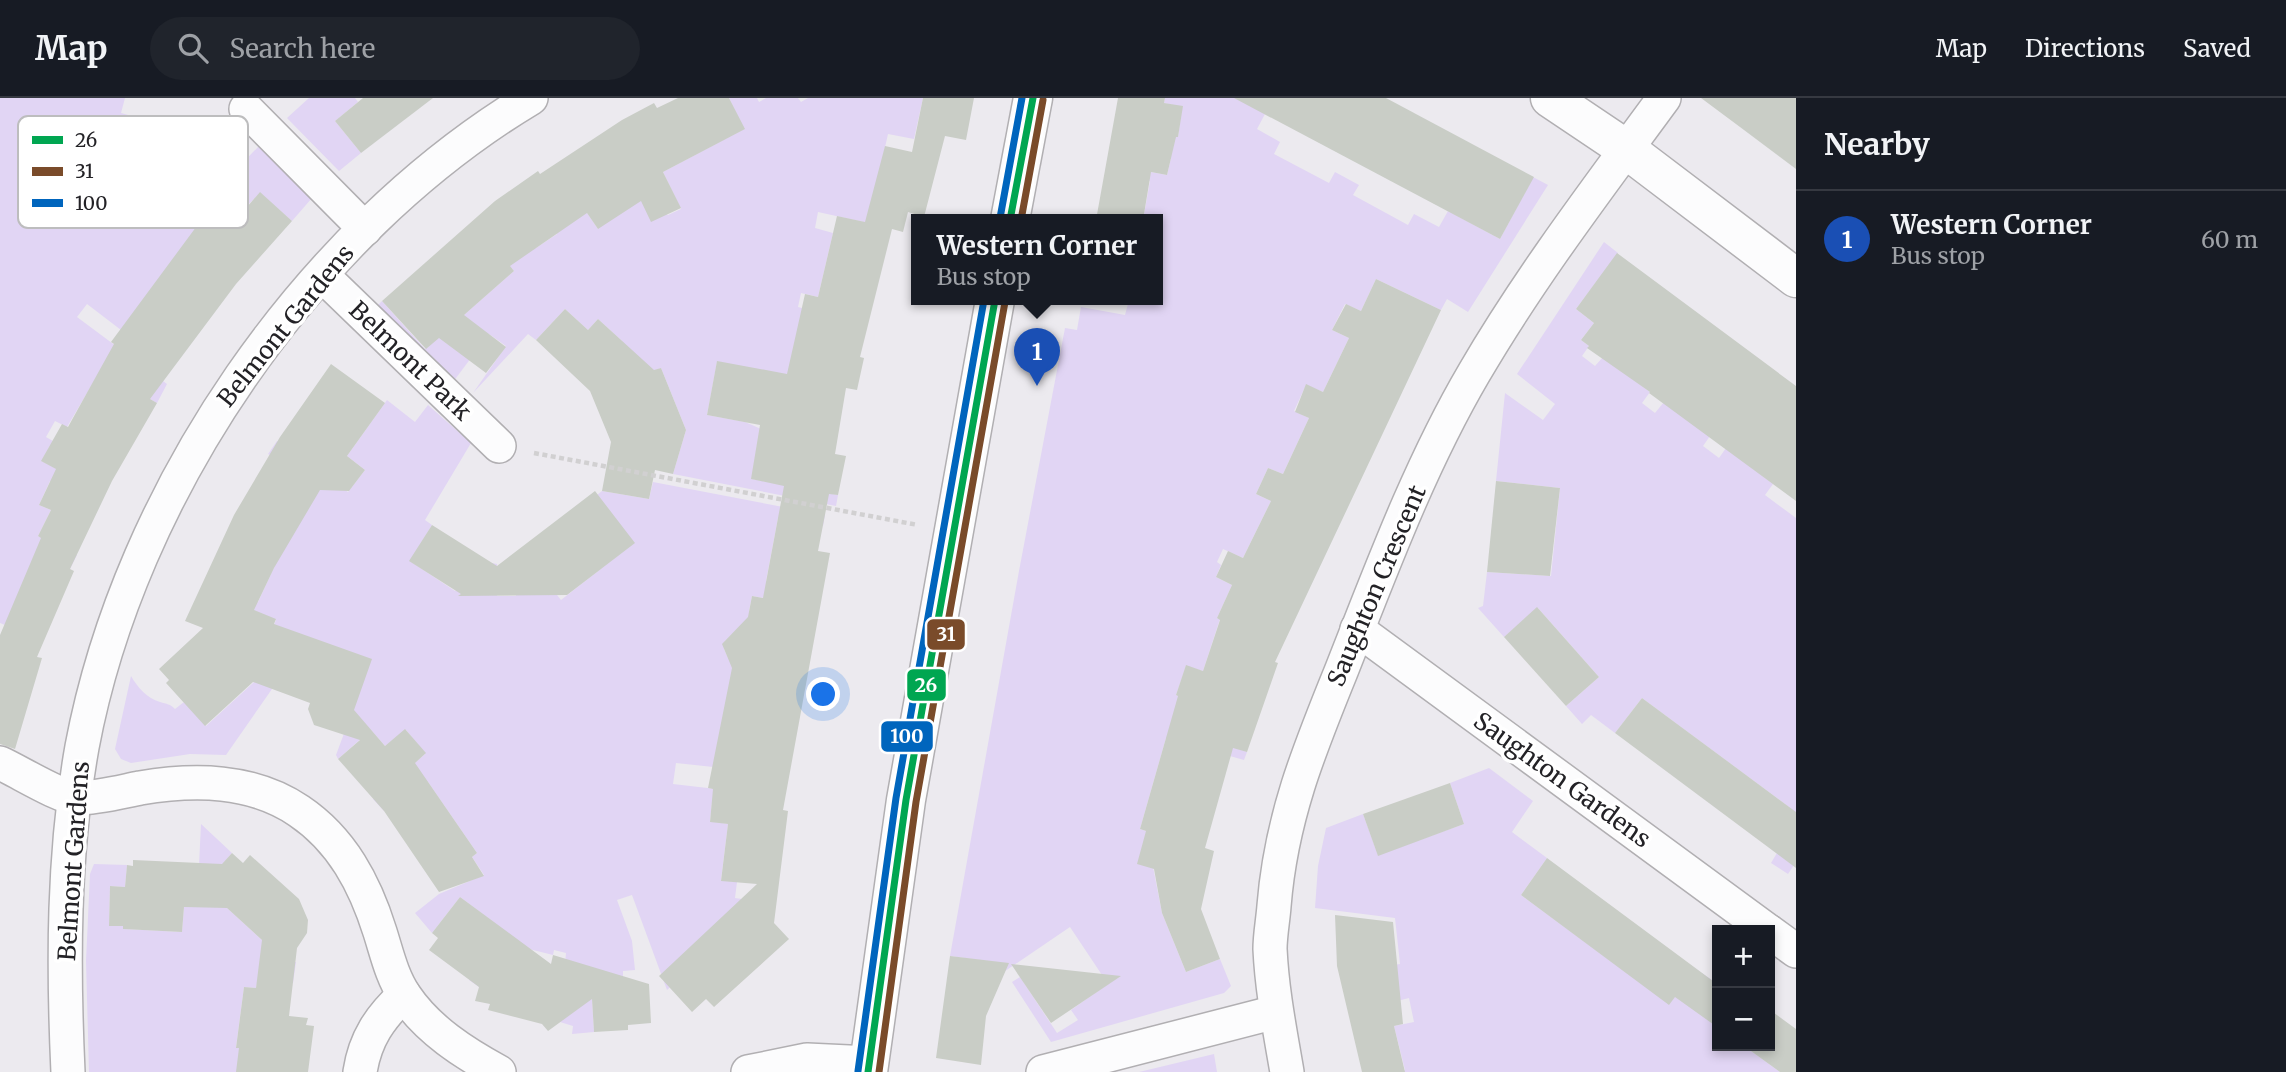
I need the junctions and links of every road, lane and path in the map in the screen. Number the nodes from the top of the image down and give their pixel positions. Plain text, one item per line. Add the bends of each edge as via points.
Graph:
1 (531, 98) edge
2 (1033, 98) edge
3 (1550, 98) edge
4 (1664, 98) edge
5 (246, 109) dead end
6 (1626, 149) junction
7 (1011, 214) edge
8 (365, 229) junction
9 (322, 275) junction
10 (1796, 278) edge
11 (994, 305) edge
12 (499, 446) joint
13 (953, 532) junction
14 (1357, 629) junction
15 (0, 763) edge
16 (75, 798) junction
17 (1760, 925) edge
18 (1775, 936) edge
19 (1796, 951) edge
20 (404, 995) junction
21 (1276, 1012) junction
22 (869, 1068) edge
23 (68, 1072) edge
24 (360, 1072) edge
25 (499, 1072) edge
26 (748, 1072) edge
27 (1043, 1072) edge
28 (1287, 1072) edge

1 - 8 street, Belmont Gardens via 446,156
2 - 7 main road
3 - 6 main road
4 - 6 street, Saughton Crescent
5 - 8 street
6 - 10 main road
6 - 14 street, Saughton Crescent via 1538,271 1473,375
8 - 9 street, Belmont Gardens
9 - 12 street, Belmont Park
9 - 16 street, Belmont Gardens via 218,411 152,530 112,631 96,686
11 - 13 main road
12 - 13 path
13 - 22 main road via 906,800
14 - 17 street, Saughton Gardens
14 - 21 street, Saughton Crescent via 1304,763 1286,823 1270,947
15 - 16 street
16 - 20 street via 157,785 206,783 253,790 298,810 325,832 352,866
16 - 23 street, Belmont Gardens via 65,932
18 - 19 street, Saughton Gardens
20 - 24 street via 378,1022 366,1044
20 - 25 street via 440,1034
21 - 27 street
21 - 28 street, Saughton Crescent
22 - 26 street via 807,1060

